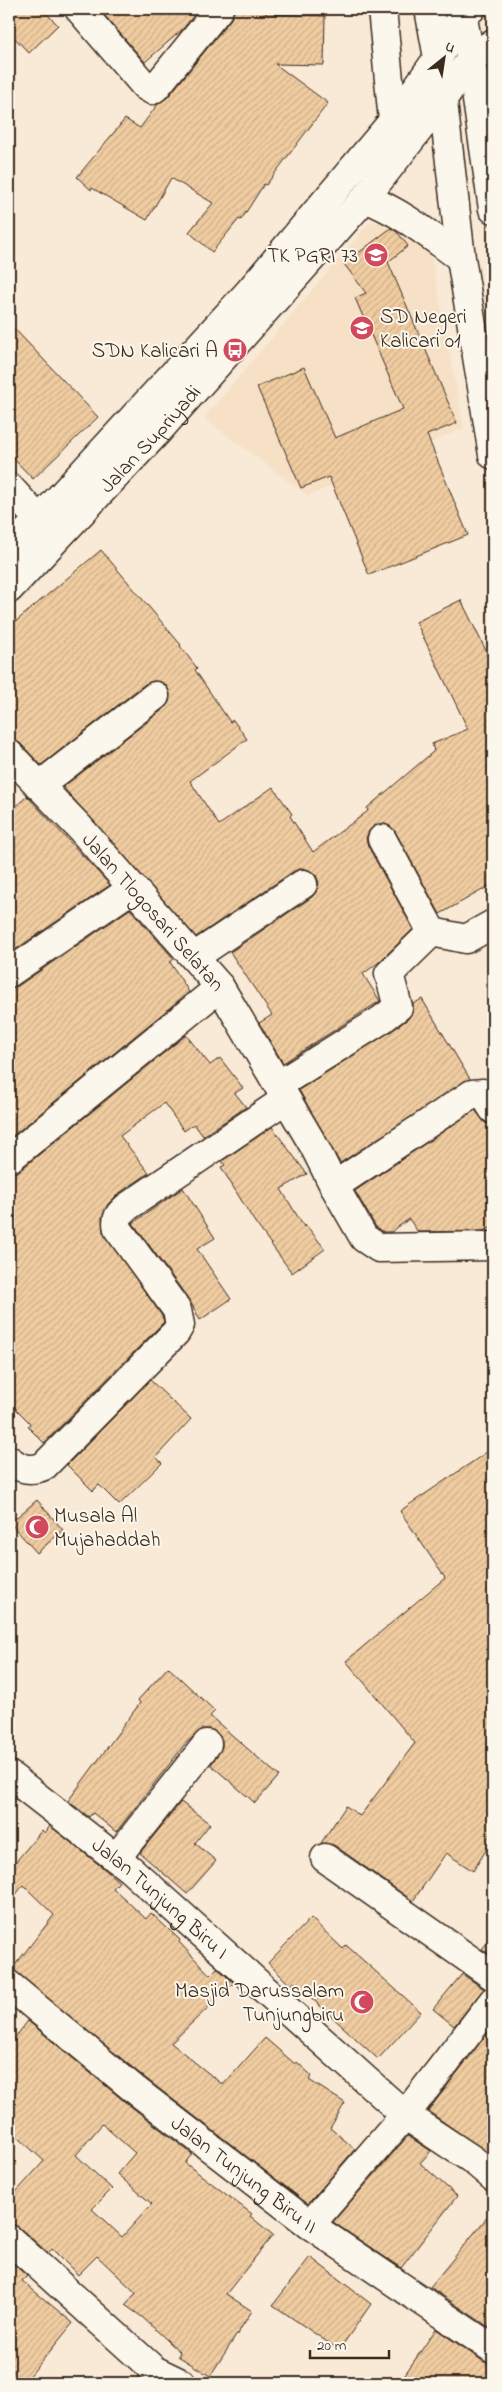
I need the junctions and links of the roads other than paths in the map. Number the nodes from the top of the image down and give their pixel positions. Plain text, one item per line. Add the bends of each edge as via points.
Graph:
1 (79, 9) edge
2 (219, 9) edge
3 (382, 9) edge
4 (429, 9) edge
5 (462, 10) edge
6 (493, 43) edge
7 (438, 58) junction
8 (471, 59) junction
9 (442, 100) junction
10 (393, 121) junction
11 (365, 198) junction
12 (493, 209) edge
13 (461, 258) junction
14 (257, 301) junction
15 (493, 455) edge
16 (9, 487) edge
17 (39, 520) junction
18 (9, 549) edge
19 (9, 589) edge
20 (155, 696) dead end
21 (9, 754) edge
22 (39, 786) junction
23 (382, 839) dead end
24 (303, 884) dead end
25 (133, 888) junction
26 (493, 924) edge
27 (432, 932) junction
28 (194, 957) junction
29 (9, 973) edge
30 (220, 987) junction
31 (282, 1092) junction
32 (493, 1109) edge
33 (9, 1159) edge
34 (334, 1186) junction
35 (493, 1246) edge
36 (16, 1464) edge
37 (207, 1744) dead end
38 (9, 1774) edge
39 (116, 1858) junction
40 (325, 1858) dead end
41 (493, 1976) edge
42 (9, 1985) edge
43 (493, 2001) edge
44 (405, 2115) junction
45 (493, 2177) edge
46 (310, 2225) junction
47 (9, 2239) edge
48 (493, 2349) edge
49 (181, 2383) edge

1 - 2 street via 145,86 152,90
3 - 10 street
4 - 7 street
5 - 7 street, Jalan Supriyadi
5 - 8 street
6 - 8 street, Jalan Supriyadi
7 - 9 street
7 - 10 street, Jalan Supriyadi
8 - 9 street, Jalan Supriyadi
8 - 12 street
9 - 11 street, Jalan Supriyadi
9 - 13 street
10 - 14 street, Jalan Supriyadi
11 - 13 street via 398,213
11 - 14 street, Jalan Supriyadi
13 - 15 street
14 - 17 street, Jalan Supriyadi
14 - 19 street, Jalan Supriyadi via 152,437
16 - 17 street
17 - 18 street, Jalan Supriyadi
20 - 22 street
21 - 22 street, Jalan Tlogosari Selatan
22 - 25 street, Jalan Tlogosari Selatan
23 - 27 street
24 - 28 street
25 - 28 street, Jalan Tlogosari Selatan
25 - 29 street
26 - 27 street via 466,939
27 - 31 street via 389,974 398,1007
28 - 30 street, Jalan Tlogosari Selatan
30 - 31 street, Jalan Tlogosari Selatan
30 - 33 street
31 - 34 street, Jalan Tlogosari Selatan
31 - 36 street via 119,1214 116,1221 118,1229 177,1310 180,1324 176,1332 44,1466 34,1470
32 - 34 street via 483,1093 472,1094
34 - 35 street, Jalan Tlogosari Selatan via 364,1238 379,1248
37 - 39 street
38 - 39 street, Jalan Tunjung Biru I
39 - 44 street, Jalan Tunjung Biru I
40 - 41 street
42 - 46 street, Jalan Tunjung Biru II via 134,2089
43 - 44 street
44 - 45 street, Jalan Tunjung Biru I
44 - 46 street
46 - 48 street, Jalan Tunjung Biru II
47 - 49 street via 154,2370

